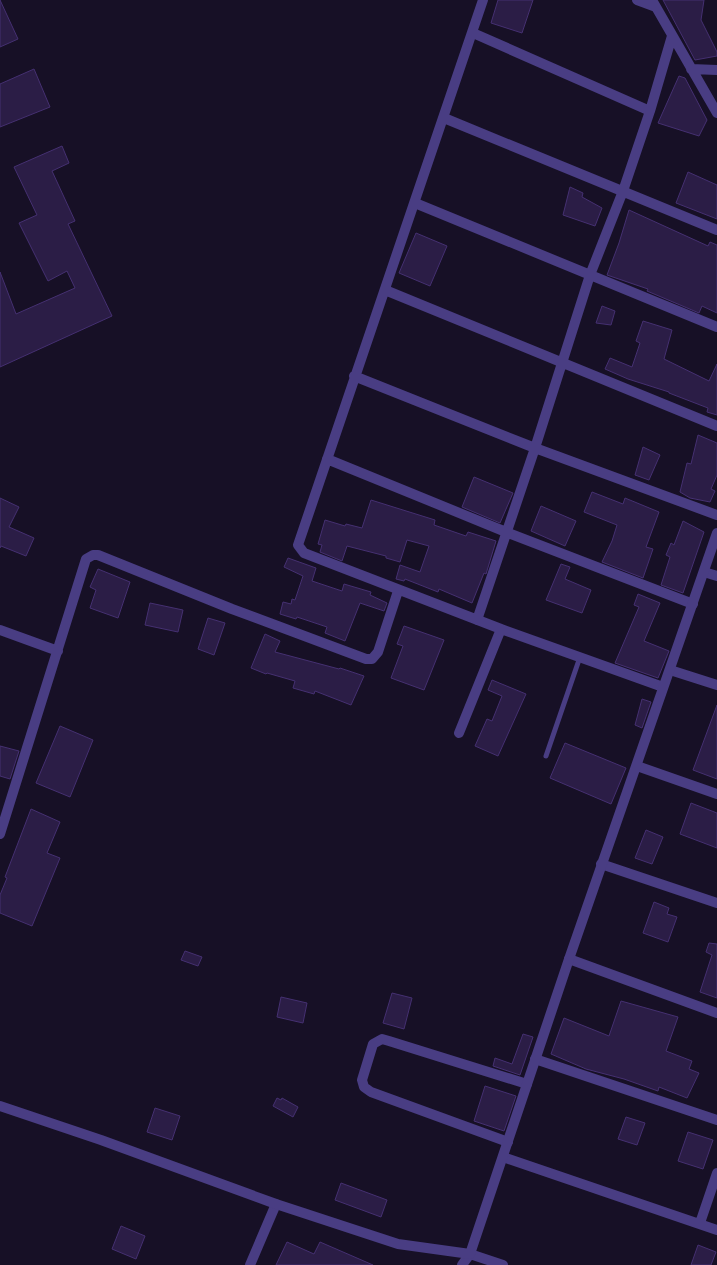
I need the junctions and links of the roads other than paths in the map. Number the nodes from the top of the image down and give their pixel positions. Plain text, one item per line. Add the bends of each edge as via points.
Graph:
1 (483, 0) edge
2 (637, 0) edge
3 (654, 3) edge
4 (473, 33) junction
5 (672, 36) junction
6 (691, 69) junction
7 (717, 70) edge
8 (650, 111) junction
9 (717, 113) edge
10 (444, 118) junction
11 (623, 191) junction
12 (415, 203) junction
13 (717, 230) edge
14 (590, 275) junction
15 (385, 290) junction
16 (717, 328) edge
17 (563, 362) junction
18 (354, 376) junction
19 (717, 426) edge
20 (535, 448) junction
21 (327, 459) junction
22 (717, 515) edge
23 (506, 532) junction
24 (717, 533) edge
25 (704, 572) junction
26 (717, 576) edge
27 (398, 591) junction
28 (693, 604) junction
29 (476, 620) junction
30 (501, 629) junction
31 (0, 630) edge
32 (58, 651) junction
33 (580, 657) junction
34 (670, 670) junction
35 (717, 685) edge
36 (663, 687) junction
37 (459, 733) dead end
38 (546, 756) dead end
39 (637, 766) junction
40 (717, 794) edge
41 (0, 834) edge
42 (601, 864) junction
43 (717, 903) edge
44 (569, 959) junction
45 (717, 1013) edge
46 (535, 1059) junction
47 (527, 1084) junction
48 (0, 1106) edge
49 (717, 1120) edge
50 (508, 1142) junction
51 (503, 1157) junction
52 (717, 1173) edge
53 (276, 1204) junction
54 (700, 1223) junction
55 (717, 1230) edge
56 (470, 1254) junction
57 (250, 1265) edge
58 (462, 1265) edge
59 (503, 1265) edge

1 - 4 street
2 - 3 street
3 - 5 street
4 - 8 street
4 - 10 street
5 - 6 street
5 - 8 street
6 - 7 street
6 - 9 street
8 - 11 street
10 - 11 street
10 - 12 street
11 - 13 street
11 - 14 street
12 - 14 street
12 - 15 street
14 - 16 street
14 - 17 street
15 - 17 street
15 - 18 street
17 - 19 street
17 - 20 street
18 - 20 street
18 - 21 street
20 - 22 street
20 - 23 street
21 - 23 street
21 - 27 street via 298,540 300,550
23 - 28 street
23 - 29 street
24 - 25 street
25 - 26 street
25 - 28 street
27 - 29 street
27 - 32 street via 378,652 372,659 366,659 93,555 86,559
28 - 34 street
29 - 30 street
30 - 33 street
30 - 37 street
31 - 32 street
32 - 41 street
33 - 36 street
33 - 38 lane
34 - 35 street
34 - 36 street
36 - 39 street
39 - 40 street
39 - 42 street
42 - 43 street
42 - 44 street
44 - 45 street
44 - 46 street
46 - 47 street
46 - 49 street
47 - 50 street
47 - 50 street via 389,1040 382,1039 373,1044 362,1080 364,1087 371,1092
48 - 53 street
50 - 51 street
51 - 54 street
51 - 56 street
52 - 54 street
53 - 56 street via 398,1244
53 - 57 street
54 - 55 street
56 - 58 street
56 - 59 street

